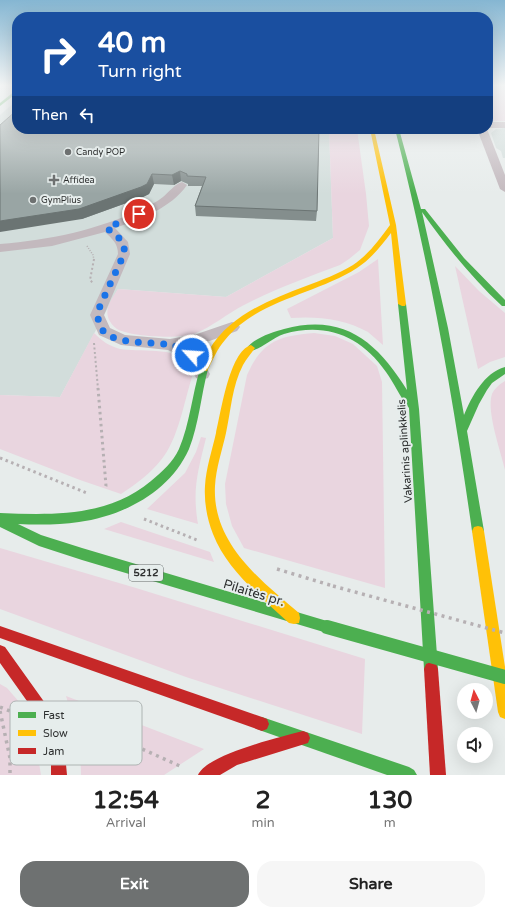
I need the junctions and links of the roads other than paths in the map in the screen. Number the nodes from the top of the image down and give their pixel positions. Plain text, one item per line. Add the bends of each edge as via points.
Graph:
1 (493, 125) edge
2 (505, 125) edge
3 (373, 134) edge
4 (398, 134) edge
5 (484, 134) edge
6 (182, 185) edge
7 (505, 189) edge
8 (418, 203) junction
9 (393, 225) junction
10 (107, 228) junction
11 (0, 248) edge
12 (505, 304) edge
13 (232, 327) junction
14 (170, 345) junction
15 (505, 370) edge
16 (202, 374) junction
17 (414, 410) junction
18 (462, 430) junction
19 (0, 518) edge
20 (0, 521) edge
21 (294, 618) junction
22 (0, 632) edge
23 (0, 652) edge
24 (505, 677) edge
25 (35, 701) edge
26 (505, 712) edge
27 (303, 738) junction
28 (59, 765) edge
29 (59, 775) edge
30 (206, 775) edge
31 (409, 775) edge
32 (438, 775) edge

1 - 2 street
3 - 9 main road, Vakarinis aplinkkelis
4 - 8 main road
5 - 7 street
6 - 10 street via 164,202
8 - 12 main road via 459,259 488,291
8 - 18 main road via 437,289
9 - 13 main road via 375,250 357,266 250,314
9 - 17 main road, Vakarinis aplinkkelis
10 - 11 street via 62,241
10 - 14 street via 124,242 125,248 100,306 97,315 99,322 104,331 121,340
13 - 14 street via 199,339
13 - 16 main road via 211,351
14 - 16 street via 192,355
15 - 18 main road via 495,374 483,385
16 - 19 main road via 191,428 174,466 136,499 121,508 89,517 58,520
17 - 21 main road via 384,362 361,340 339,330 319,327 277,332 249,348 240,362 233,379 212,473 209,493 212,515 228,551 260,588
17 - 32 main road, Vakarinis aplinkkelis
18 - 26 main road
20 - 21 main road, Pilaitės pr. / 5212 via 39,540
21 - 24 main road, Pilaitės pr. / 5212, bridge
22 - 27 main road
23 - 25 main road
27 - 30 main road via 233,759
27 - 31 main road
28 - 29 main road

